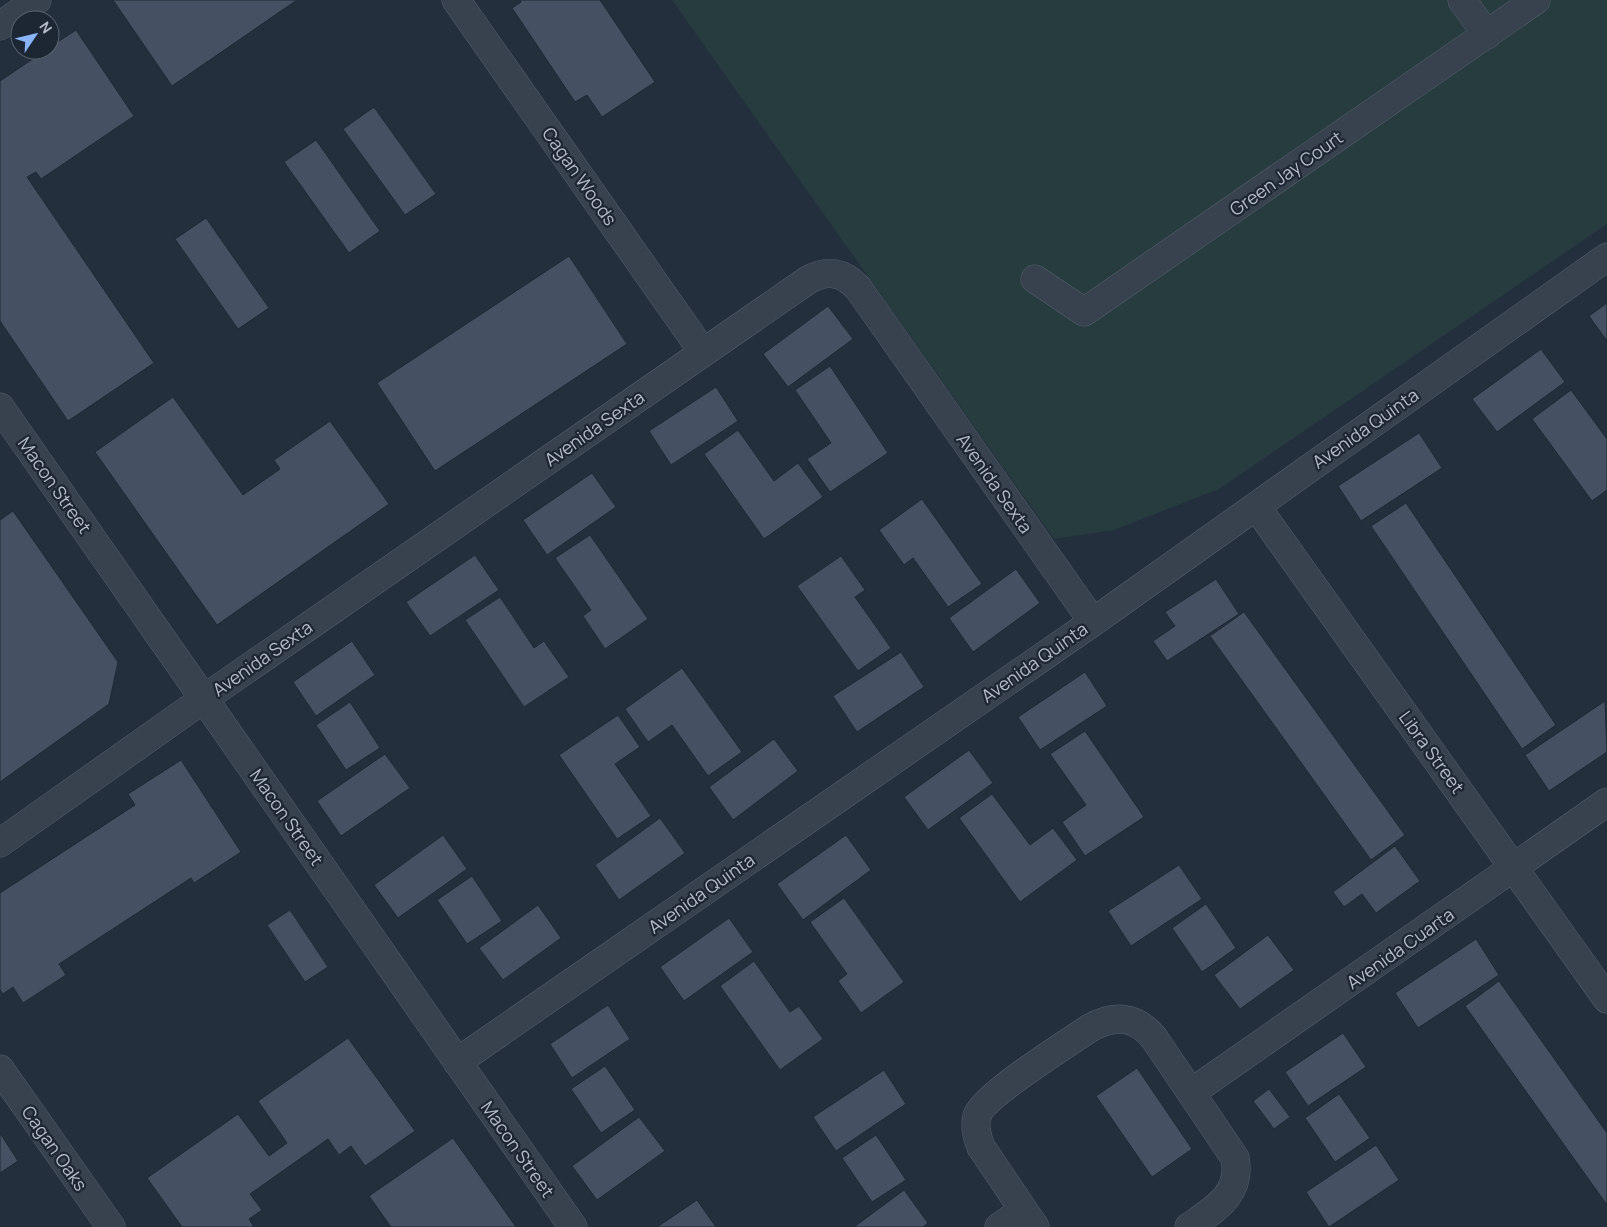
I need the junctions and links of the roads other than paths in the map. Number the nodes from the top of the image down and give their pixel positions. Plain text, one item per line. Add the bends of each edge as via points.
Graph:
1 (36, 0) edge
2 (456, 0) edge
3 (1462, 0) edge
4 (1536, 0) edge
5 (0, 26) edge
6 (1487, 35) junction
7 (1607, 257) edge
8 (1035, 279) dead end
9 (703, 352) junction
10 (0, 407) edge
11 (1256, 506) junction
12 (1093, 622) junction
13 (204, 698) junction
14 (1607, 802) edge
15 (0, 843) edge
16 (1514, 868) junction
17 (1607, 999) edge
18 (457, 1062) junction
19 (0, 1069) edge
20 (1192, 1092) junction
21 (1029, 1218) edge
22 (111, 1227) edge
23 (573, 1227) edge
24 (998, 1227) edge
25 (1189, 1227) edge

1 - 5 street
2 - 9 street, Cagan Woods
3 - 6 street
4 - 6 street, Green Jay Court
6 - 8 street, Green Jay Court via 1084,312
7 - 11 street, Avenida Quinta
9 - 12 street, Avenida Sexta via 816,275 826,272 844,276 858,288
9 - 13 street, Avenida Sexta
10 - 13 street, Macon Street
11 - 12 street, Avenida Quinta
11 - 16 street, Libra Street
12 - 18 street, Avenida Quinta
13 - 15 street, Avenida Sexta
13 - 18 street, Macon Street
14 - 16 street, Avenida Cuarta
16 - 17 street, Libra Street
16 - 20 street, Avenida Cuarta
18 - 23 street, Macon Street
19 - 22 street, Cagan Oaks
20 - 21 street via 1146,1028 1126,1018 1102,1022 1090,1028 991,1098 977,1115 977,1136 981,1147
20 - 25 street via 1229,1148 1237,1169 1236,1180 1226,1199
21 - 24 street

